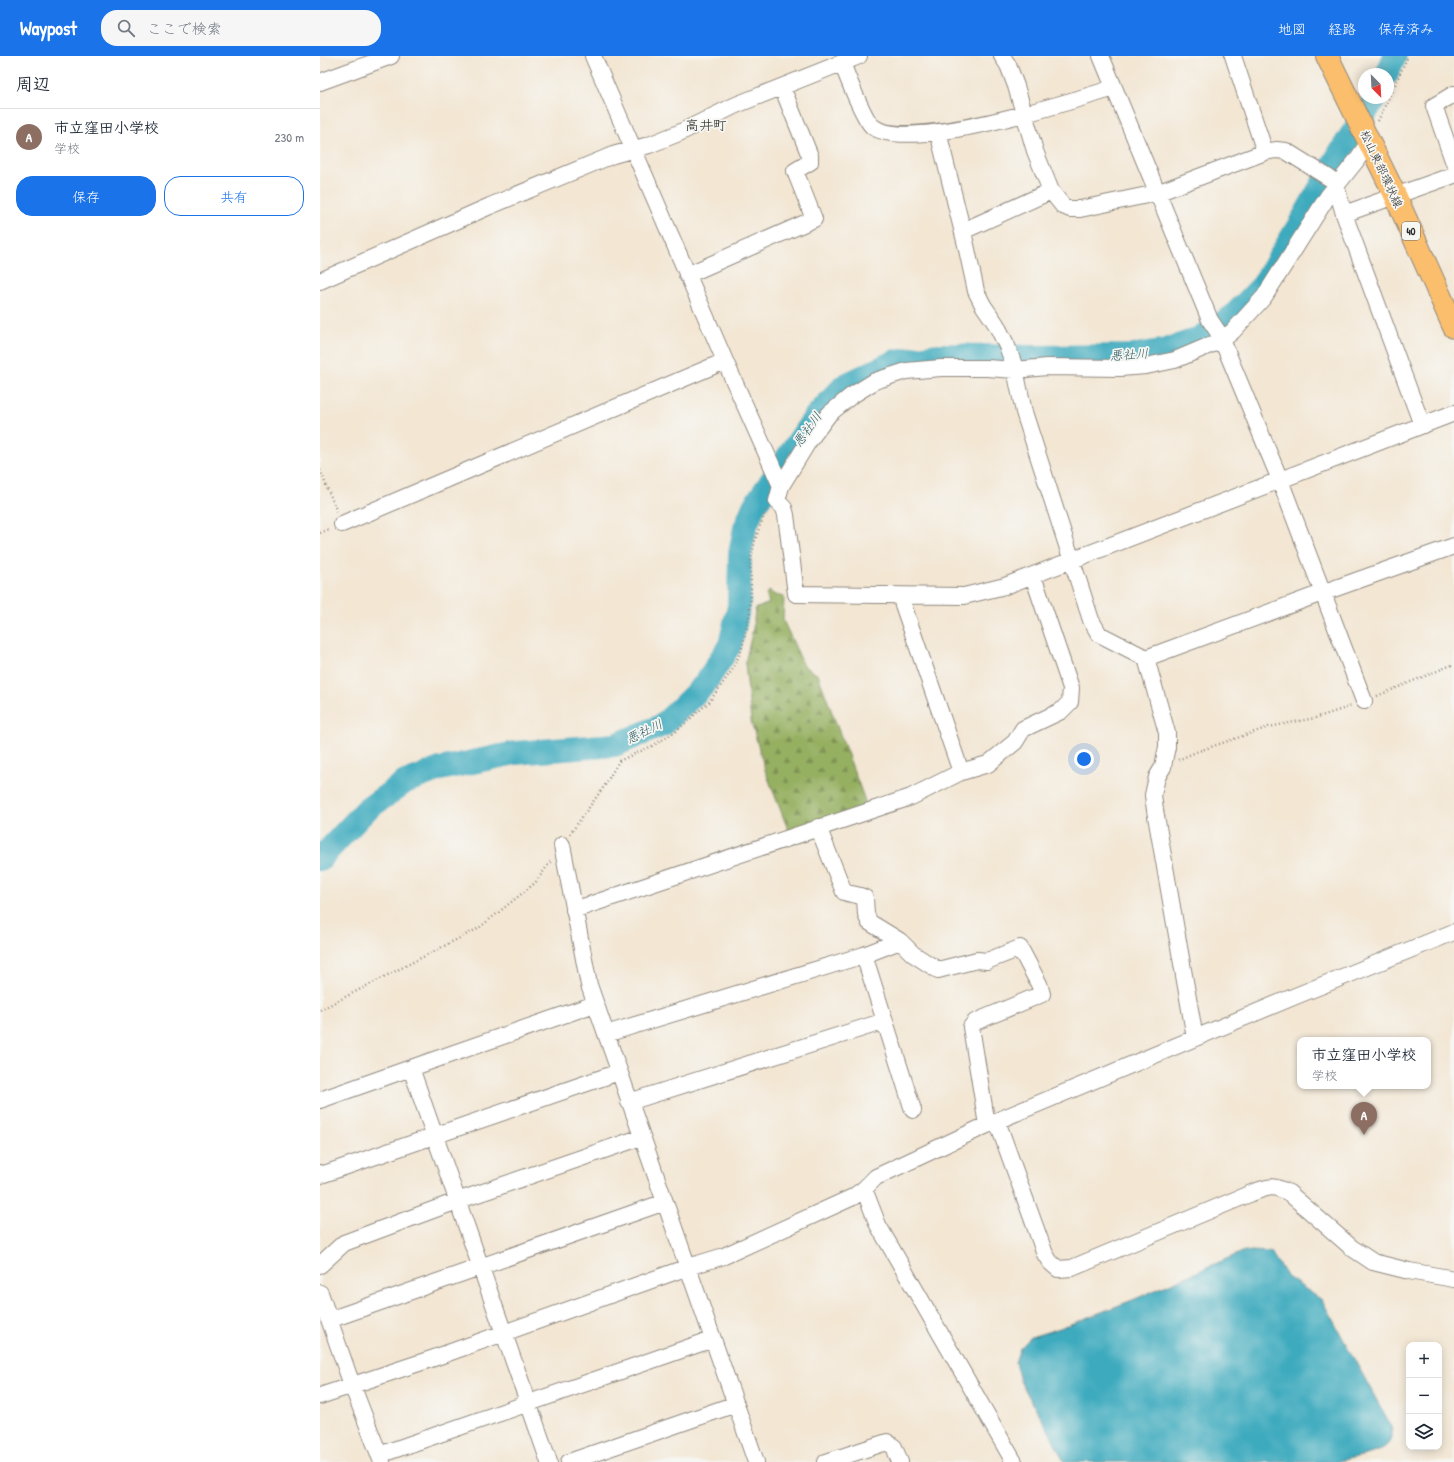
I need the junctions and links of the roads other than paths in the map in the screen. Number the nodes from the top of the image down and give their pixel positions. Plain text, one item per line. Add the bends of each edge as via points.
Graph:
1 (391, 56) edge
2 (593, 56) edge
3 (859, 56) edge
4 (1002, 56) edge
5 (1101, 56) edge
6 (1233, 56) edge
7 (1328, 56) edge
8 (836, 62) edge
9 (320, 82) edge
10 (782, 87) junction
11 (1114, 88) junction
12 (1454, 94) edge
13 (1024, 115) junction
14 (938, 132) junction
15 (1368, 139) junction
16 (633, 150) junction
17 (1265, 152) junction
18 (1454, 163) edge
19 (1454, 175) edge
20 (1335, 183) junction
21 (1051, 191) junction
22 (1157, 193) junction
23 (1395, 195) junction
24 (1344, 214) junction
25 (963, 231) junction
26 (687, 275) junction
27 (320, 280) edge
28 (1454, 327) edge
29 (1221, 338) junction
30 (725, 361) junction
31 (1014, 367) junction
32 (1454, 413) edge
33 (1422, 425) junction
34 (1280, 480) junction
35 (779, 489) junction
36 (342, 524) road end
37 (1454, 546) edge
38 (1072, 560) junction
39 (1033, 576) junction
40 (1322, 593) junction
41 (900, 596) junction
42 (1146, 658) junction
43 (1364, 701) road end
44 (961, 772) junction
45 (818, 827) junction
46 (562, 845) road end
47 (574, 910) junction
48 (1454, 932) edge
49 (900, 941) junction
50 (864, 955) junction
51 (595, 1004) junction
52 (885, 1021) junction
53 (606, 1034) junction
54 (1195, 1038) junction
55 (411, 1068) junction
56 (619, 1072) junction
57 (320, 1100) edge
58 (629, 1102) junction
59 (913, 1110) dead end
60 (992, 1123) junction
61 (435, 1136) junction
62 (642, 1137) junction
63 (320, 1173) edge
64 (864, 1189) junction
65 (457, 1201) junction
66 (665, 1202) junction
67 (320, 1265) edge
68 (480, 1267) junction
69 (688, 1267) junction
70 (1454, 1279) edge
71 (320, 1293) edge
72 (329, 1320) junction
73 (503, 1333) junction
74 (713, 1339) junction
75 (352, 1385) junction
76 (320, 1396) edge
77 (528, 1403) junction
78 (736, 1404) junction
79 (380, 1458) edge
80 (549, 1462) edge
81 (569, 1462) edge
82 (756, 1462) edge
83 (826, 1462) edge
84 (900, 1462) edge
85 (1014, 1462) edge

1 - 9 street
2 - 16 street
3 - 8 street
4 - 13 street via 1016,86
5 - 11 street
6 - 17 street
7 - 15 main road, 松山東部環状線 / 40
8 - 10 street
8 - 14 street via 872,126 883,132 901,134
10 - 16 street via 736,105 679,133
10 - 26 street via 810,156 810,162 795,171 814,218
11 - 13 street
11 - 22 street
12 - 18 street via 1434,106
13 - 14 street
13 - 21 street
14 - 25 street
15 - 20 street via 1356,161
15 - 23 main road, 松山東部環状線 / 40
16 - 26 street
16 - 27 street via 613,155 490,206
17 - 20 street via 1286,151
17 - 22 street
19 - 23 street
20 - 24 street
20 - 29 street via 1264,297 1233,331
21 - 22 street via 1063,206 1070,209
21 - 25 street
22 - 29 street via 1210,320
23 - 24 street
23 - 28 main road, 松山東部環状線 / 40
24 - 33 street
25 - 31 street via 976,291 1008,346
26 - 30 street
29 - 31 street via 1175,360 1146,366
29 - 34 street
30 - 35 street
30 - 36 street
31 - 35 street via 941,368 906,372 875,381 851,396 830,414 808,442
31 - 38 street via 1024,412
32 - 33 street
33 - 34 street
34 - 38 street
34 - 40 street
35 - 41 street via 786,515 796,594
37 - 40 street
38 - 39 street
38 - 42 street via 1091,620 1099,634
39 - 41 street via 1006,586 964,596
39 - 44 street via 1071,688 1070,702 1061,711 1023,729 1015,742 988,764
40 - 42 street
40 - 43 street
41 - 44 street
42 - 54 street via 1167,733 1163,767 1157,777 1153,795 1154,810
44 - 45 street via 911,797
45 - 47 street
45 - 49 street via 844,892 865,898 869,922
46 - 47 street
47 - 51 street via 588,985
48 - 54 street
49 - 50 street
49 - 60 street via 913,954 938,970 977,960 987,961 1020,948 1039,984 1042,994 975,1022 971,1027
50 - 52 street
50 - 53 street
51 - 53 street
51 - 55 street
52 - 58 street
52 - 59 street
53 - 56 street
54 - 60 street
55 - 57 street
55 - 61 street
56 - 58 street
56 - 61 street
58 - 62 street
60 - 64 street via 876,1177
60 - 70 street via 1045,1254 1058,1269 1072,1268 1254,1192 1267,1187 1277,1187 1289,1193 1352,1248 1373,1262 1409,1272
61 - 63 street
61 - 65 street
62 - 65 street
62 - 66 street
64 - 69 street via 853,1197 724,1256
64 - 85 street via 878,1225
65 - 67 street via 344,1243
65 - 68 street
66 - 68 street
66 - 69 street
68 - 72 street
68 - 73 street
69 - 73 street
69 - 74 street
71 - 72 street
72 - 75 street
73 - 75 street
73 - 77 street
74 - 77 street
74 - 78 street
75 - 76 street
75 - 79 street
77 - 79 street
77 - 80 street
78 - 81 street
78 - 82 street
83 - 84 street via 887,1442 894,1447

